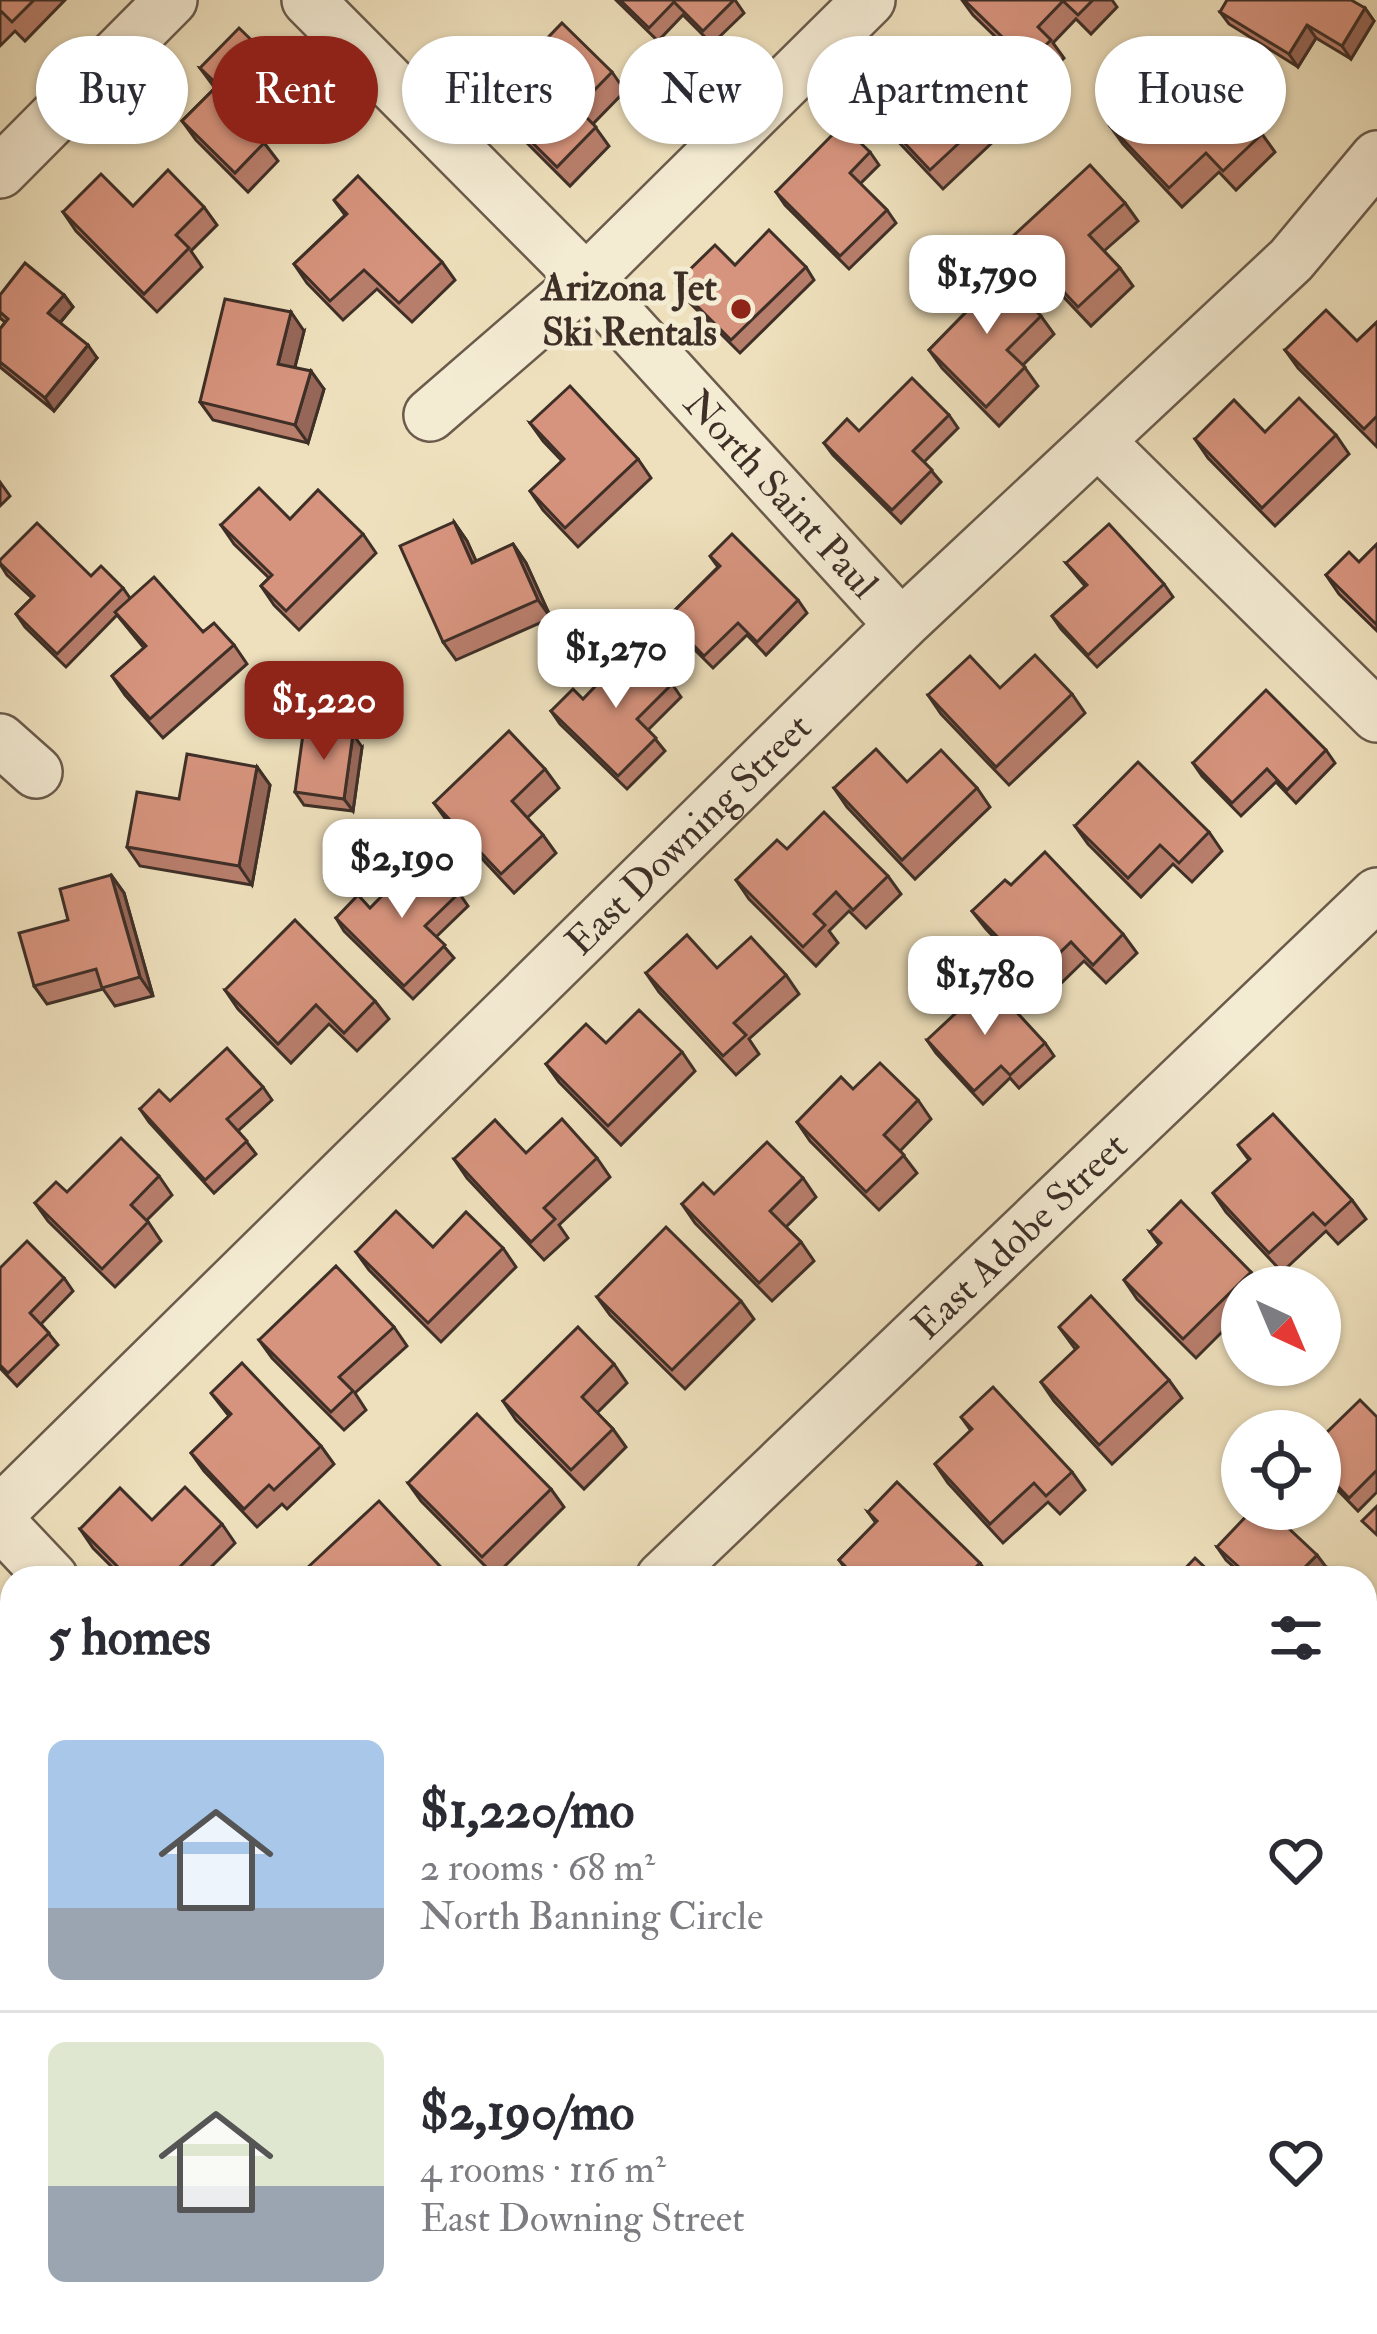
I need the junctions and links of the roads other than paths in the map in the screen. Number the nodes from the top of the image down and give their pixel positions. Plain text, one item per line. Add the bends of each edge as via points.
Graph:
1 (171, 0) edge
2 (308, 0) edge
3 (868, 0) edge
4 (1377, 157) edge
5 (0, 172) edge
6 (586, 280) junction
7 (430, 415) dead end
8 (1099, 442) junction
9 (902, 625) junction
10 (1377, 716) edge
11 (1377, 894) edge
12 (0, 1512) edge
13 (0, 1523) edge
14 (41, 1566) edge
15 (675, 1566) edge

1 - 5 street
2 - 6 street, North Saint Paul
3 - 6 street
4 - 8 street, East Downing Street via 1291,260
6 - 7 street
6 - 9 street, North Saint Paul
8 - 9 street, East Downing Street
8 - 10 street
9 - 12 street, East Downing Street
11 - 15 street, East Adobe Street
13 - 14 street

